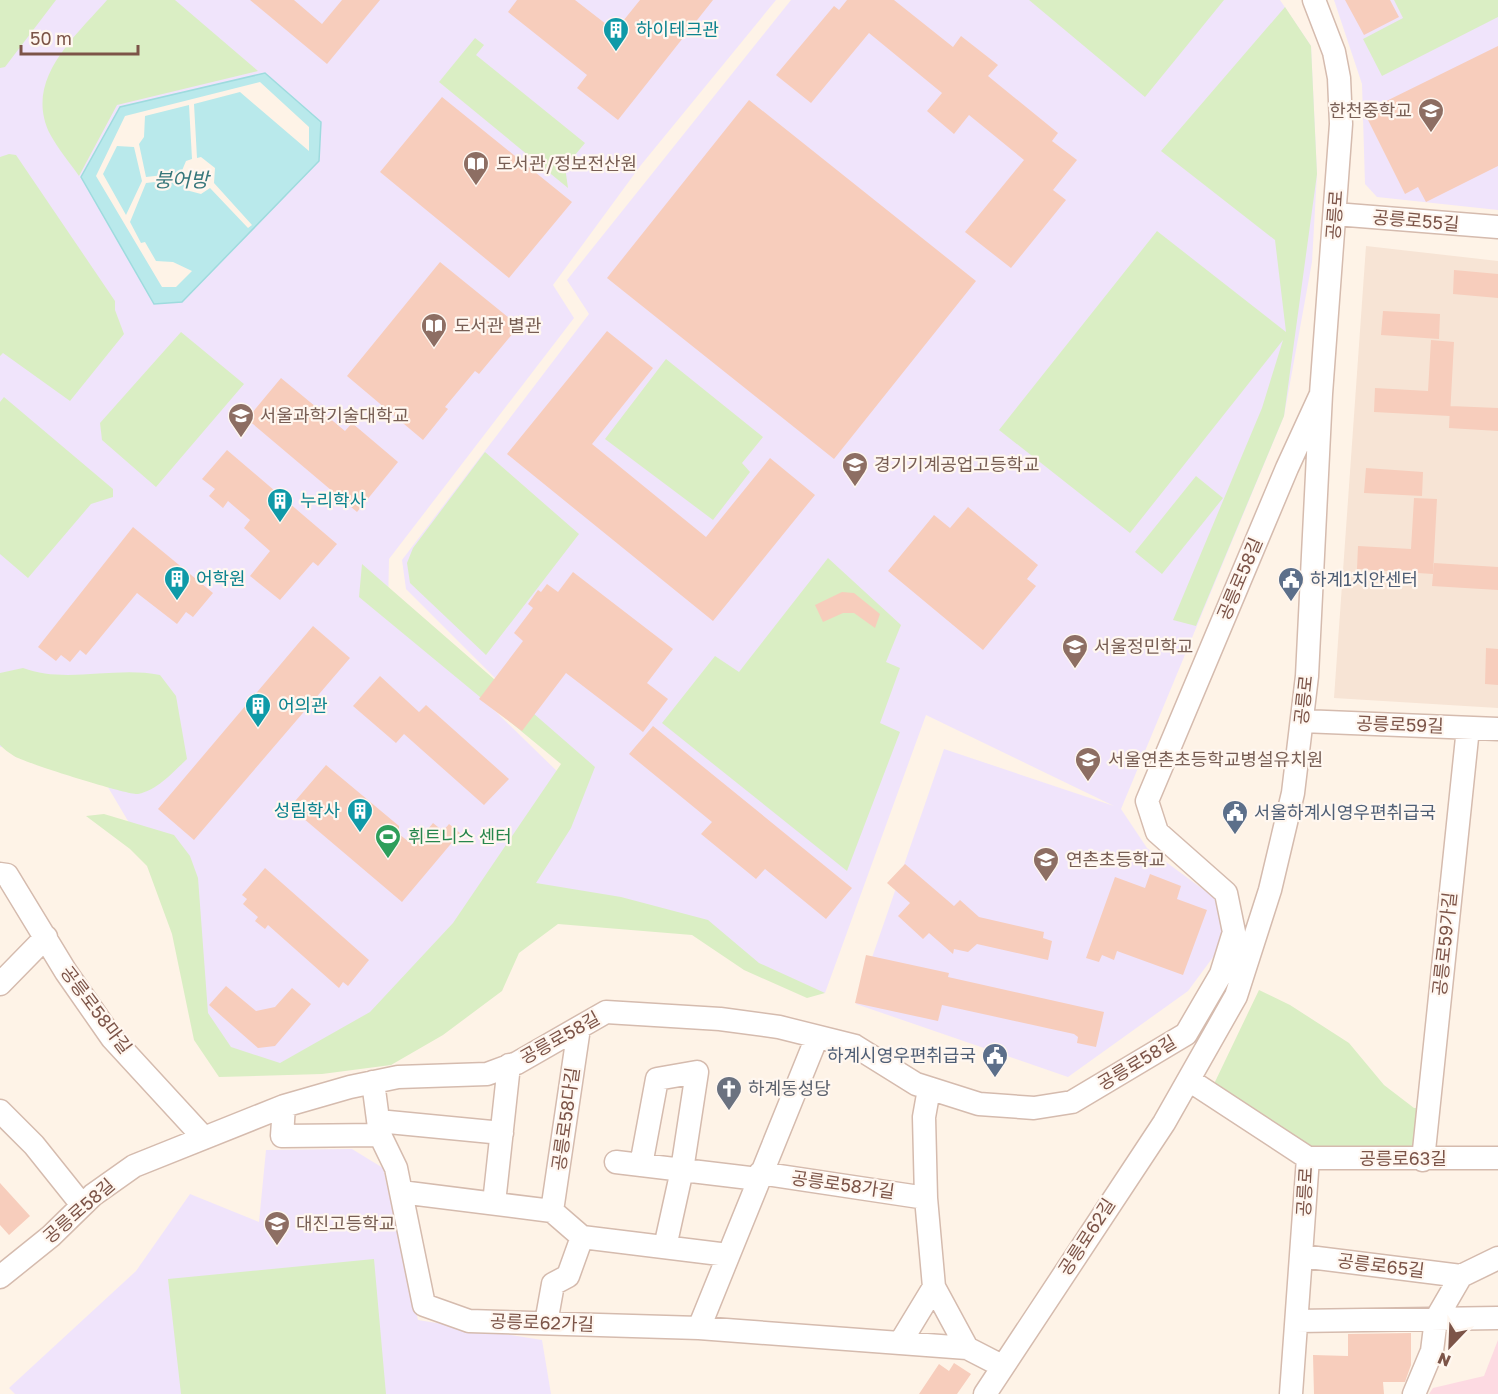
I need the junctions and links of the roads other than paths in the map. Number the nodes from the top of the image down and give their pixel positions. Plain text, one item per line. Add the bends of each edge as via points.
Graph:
1 (1314, 0) edge
2 (1335, 214) junction
3 (1498, 227) edge
4 (1321, 394) junction
5 (1302, 721) junction
6 (1468, 728) junction
7 (1498, 729) edge
8 (0, 874) edge
9 (46, 937) junction
10 (0, 984) edge
11 (579, 1028) junction
12 (817, 1037) junction
13 (509, 1065) junction
14 (1189, 1080) junction
15 (373, 1082) junction
16 (929, 1089) junction
17 (284, 1106) junction
18 (0, 1111) edge
19 (379, 1128) junction
20 (502, 1133) junction
21 (204, 1138) junction
22 (1308, 1158) junction
23 (1498, 1158) edge
24 (1422, 1160) junction
25 (616, 1162) dead end
26 (641, 1165) junction
27 (682, 1170) junction
28 (759, 1176) junction
29 (400, 1192) junction
30 (926, 1198) junction
31 (494, 1203) junction
32 (82, 1205) junction
33 (552, 1211) junction
34 (582, 1237) junction
35 (665, 1247) junction
36 (728, 1255) junction
37 (1301, 1256) junction
38 (1498, 1258) edge
39 (1461, 1276) junction
40 (0, 1277) edge
41 (934, 1287) junction
42 (1498, 1318) edge
43 (1436, 1319) junction
44 (1297, 1321) junction
45 (546, 1323) junction
46 (699, 1328) junction
47 (900, 1343) junction
48 (967, 1348) junction
49 (1002, 1366) junction
50 (985, 1394) edge
51 (1291, 1394) edge
52 (1414, 1394) edge

1 - 2 street, 공릉로 via 1327,30 1339,78 1341,124
2 - 3 street, 공릉로55길
2 - 4 street, 공릉로
4 - 5 street, 공릉로
4 - 16 street, 공릉로58길 via 1147,801 1157,832 1226,893 1234,932 1221,974 1186,1034 1072,1102 1034,1108 979,1104
5 - 6 street, 공릉로59길
5 - 14 street, 공릉로 via 1293,793 1267,899 1236,996
6 - 7 street, 공릉로59길
6 - 24 street, 공릉로59가길
8 - 9 street, 공릉로58마길 via 7,875
9 - 10 street
9 - 21 street, 공릉로58마길 via 112,1038
11 - 12 street, 공릉로58길 via 606,1012 720,1019
11 - 13 street, 공릉로58길
11 - 33 street, 공릉로58다길
12 - 16 street, 공릉로58길 via 855,1046
12 - 28 street
13 - 15 street, 공릉로58길 via 487,1074 398,1077
13 - 20 street, 공릉로58길
14 - 22 street, 공릉로
14 - 49 street, 공릉로62길
15 - 17 street, 공릉로58길
15 - 19 street, 공릉로62가길
16 - 30 street via 924,1117
17 - 19 street via 282,1136
17 - 21 street, 공릉로58길
18 - 32 street via 34,1145
19 - 20 street
19 - 29 street, 공릉로62가길 via 396,1168
20 - 31 street, 공릉로58길
21 - 32 street, 공릉로58길 via 134,1166
22 - 24 street, 공릉로63길
22 - 37 street, 공릉로
23 - 24 street, 공릉로63길
25 - 26 street, 공릉로58가길
26 - 27 street, 공릉로58가길
26 - 27 street via 657,1079 697,1072
27 - 28 street, 공릉로58가길
27 - 35 street
28 - 30 street, 공릉로58가길
28 - 36 street
29 - 31 street
29 - 45 street, 공릉로62가길 via 424,1305 469,1320
30 - 41 street
31 - 33 street
32 - 40 street, 공릉로58길
33 - 34 street
34 - 35 street
34 - 45 street via 568,1276 553,1284
35 - 36 street
36 - 46 street
37 - 39 street, 공릉로65길
37 - 44 street, 공릉로
38 - 39 street
39 - 43 street
41 - 47 street
41 - 48 street
42 - 43 street
43 - 44 street
43 - 52 street via 1432,1351
44 - 51 street, 공릉로
45 - 46 street, 공릉로62가길
46 - 47 street, 공릉로62가길
47 - 48 street, 공릉로62가길
48 - 49 street, 공릉로62가길
49 - 50 street, 공릉로62길

